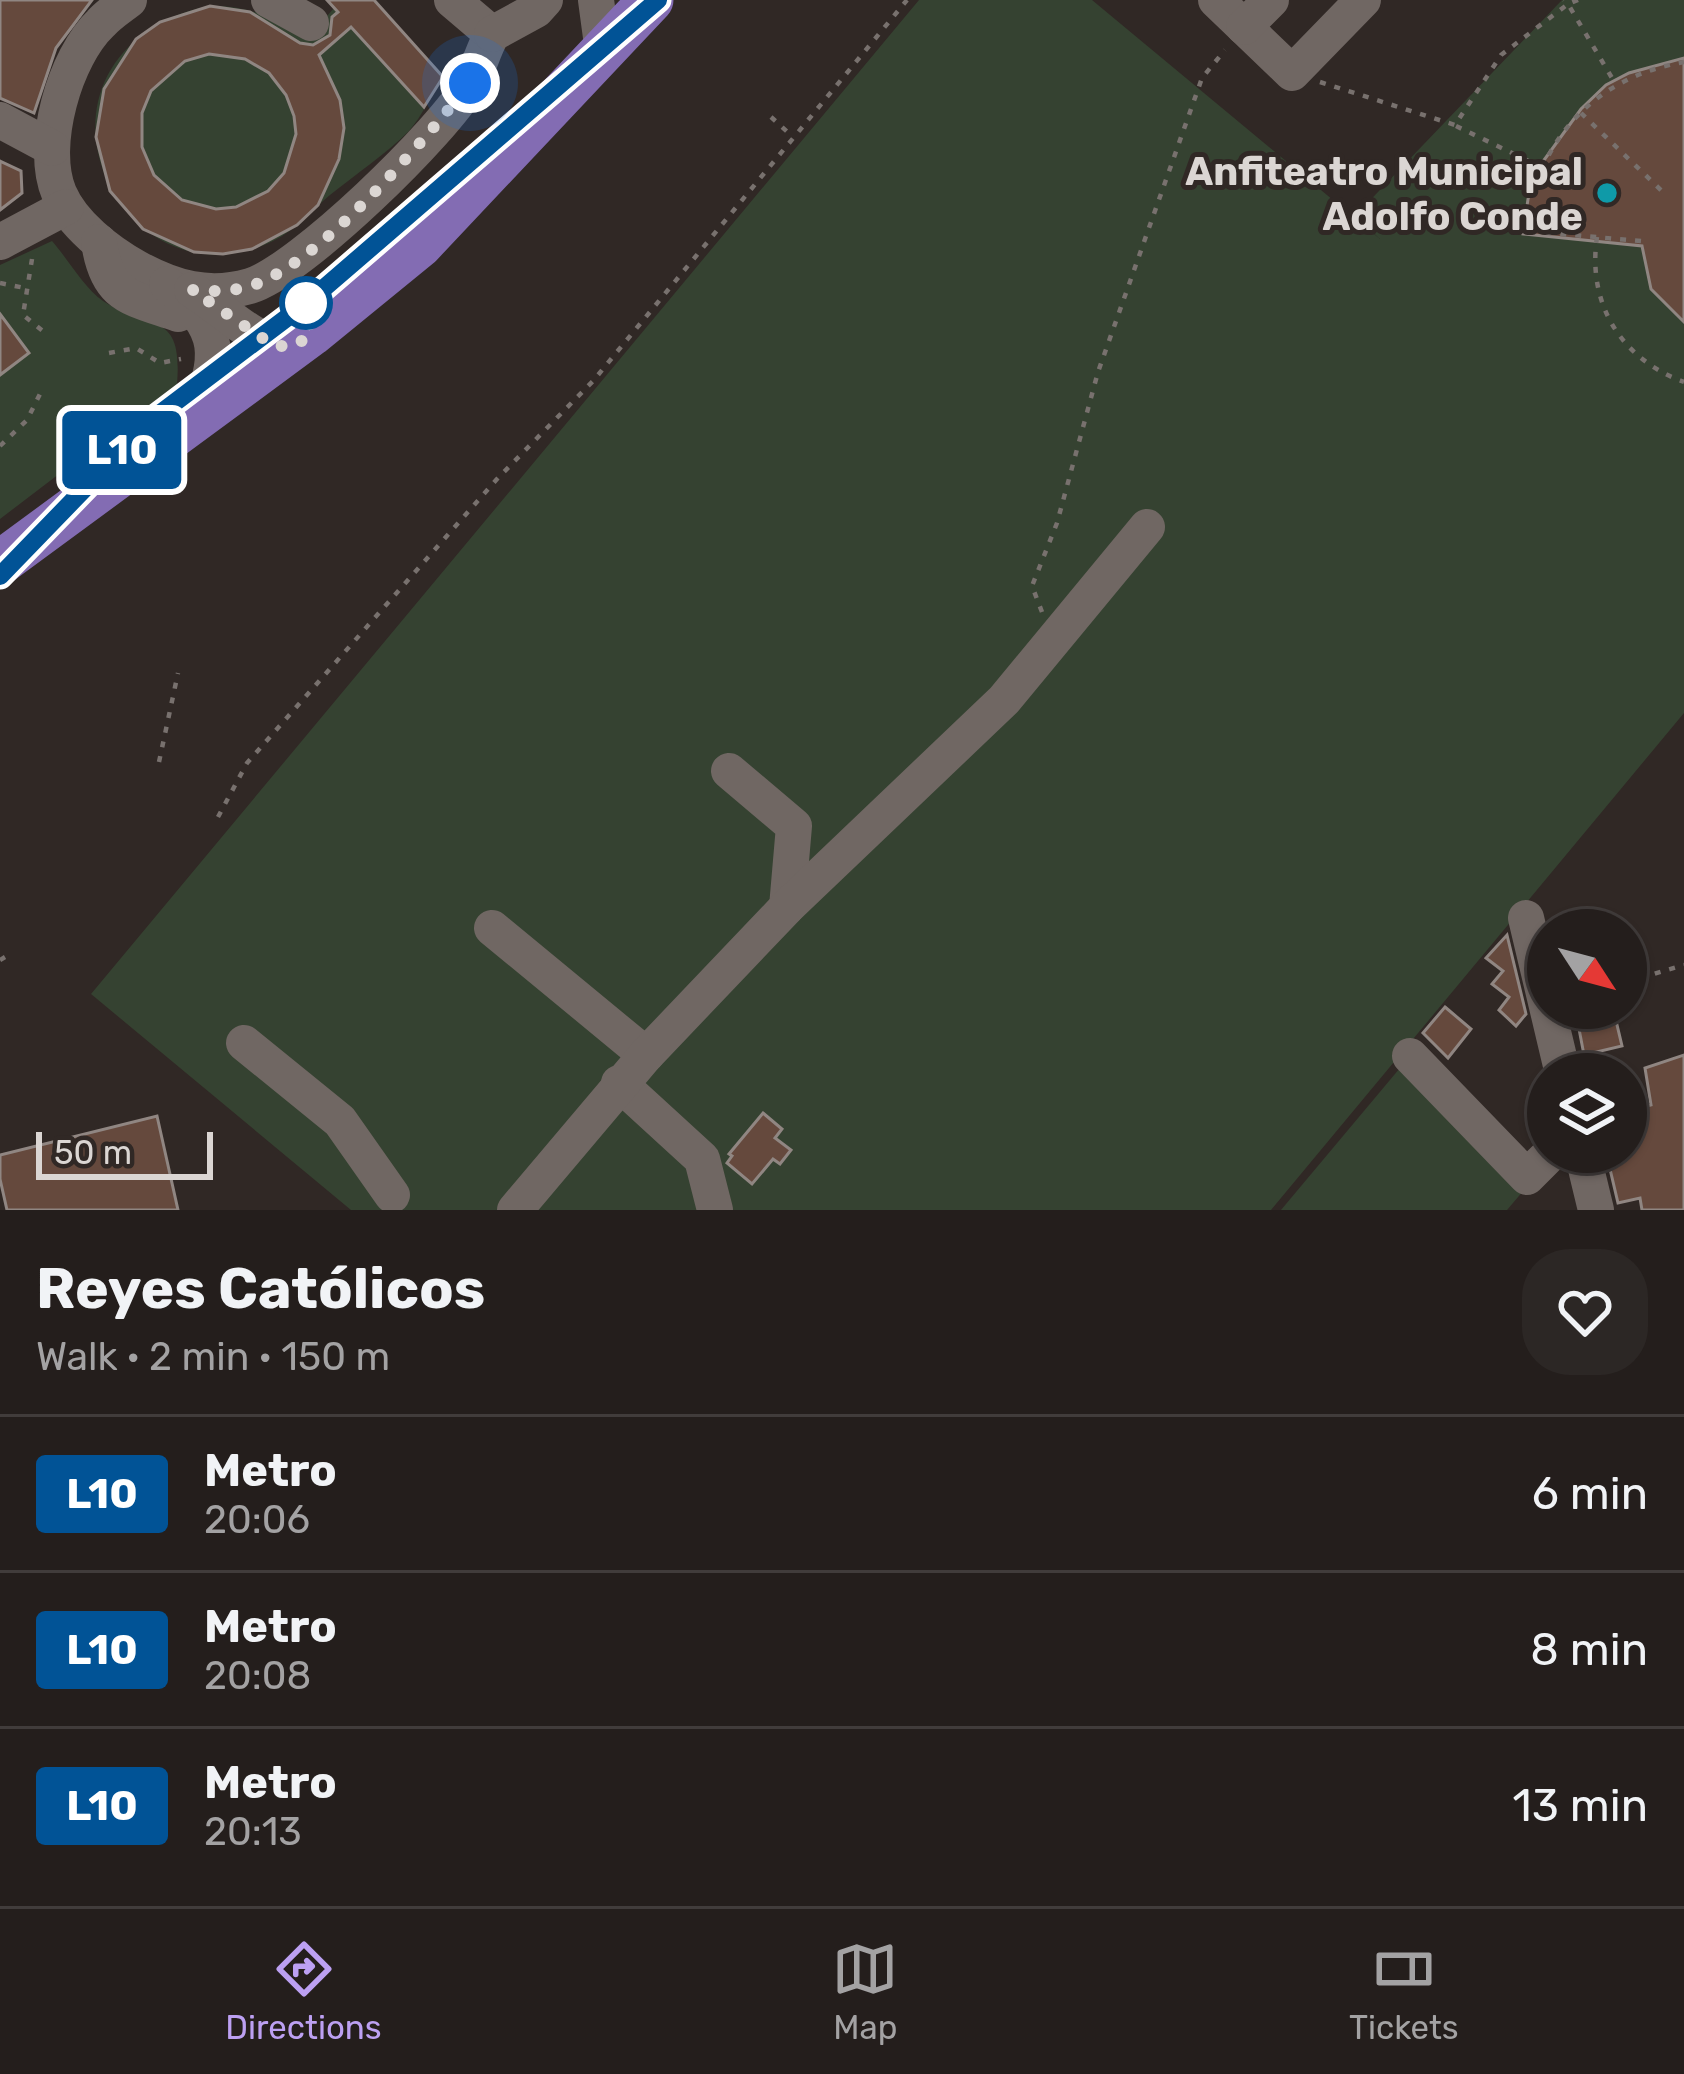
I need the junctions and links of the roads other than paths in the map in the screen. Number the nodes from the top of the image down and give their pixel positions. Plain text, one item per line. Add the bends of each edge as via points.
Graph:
1 (129, 0) edge
2 (269, 0) edge
3 (452, 0) edge
4 (545, 0) edge
5 (596, 0) edge
6 (652, 0) edge
7 (1216, 0) edge
8 (1271, 0) edge
9 (1364, 0) edge
10 (311, 23) dead end
11 (1244, 27) junction
12 (492, 34) junction
13 (603, 52) junction
14 (0, 120) edge
15 (52, 148) junction
16 (66, 207) junction
17 (12, 234) edge
18 (192, 296) junction
19 (295, 346) junction
20 (196, 420) junction
21 (1147, 527) dead end
22 (0, 563) edge
23 (729, 771) dead end
24 (787, 908) junction
25 (1526, 918) dead end
26 (492, 928) dead end
27 (244, 1043) dead end
28 (1558, 1053) edge
29 (646, 1055) junction
30 (1410, 1056) dead end
31 (619, 1083) junction
32 (1531, 1173) edge
33 (1587, 1173) edge
34 (393, 1205) edge
35 (514, 1210) edge
36 (715, 1210) edge
37 (1596, 1210) edge

1 - 15 street via 76,55
2 - 10 street
3 - 12 street
4 - 12 street
5 - 13 street
6 - 13 main road
7 - 11 street
8 - 11 street
9 - 11 street via 1292,73
12 - 18 street via 470,83 435,128 329,235 253,285
13 - 19 main road via 420,245
14 - 15 street
15 - 16 street
16 - 17 street
16 - 18 street via 99,242
18 - 19 street via 274,346
18 - 20 street via 213,344 214,370
19 - 20 main road
20 - 22 main road
21 - 24 street via 1004,700
23 - 24 street via 794,826
24 - 29 street
25 - 28 street
26 - 29 street
27 - 34 street via 340,1121
29 - 31 street
30 - 32 street
31 - 35 street
31 - 36 street via 702,1159
33 - 37 street

